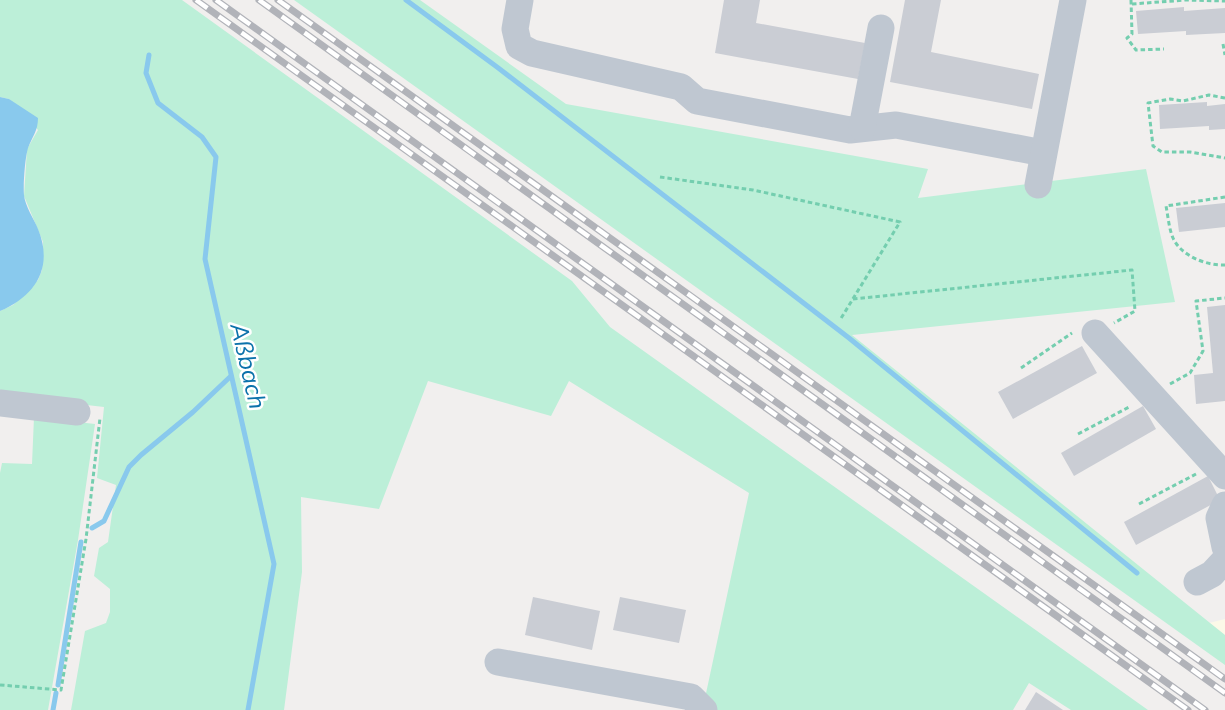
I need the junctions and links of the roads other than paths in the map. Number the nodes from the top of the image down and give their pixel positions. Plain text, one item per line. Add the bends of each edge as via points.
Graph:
1 (520, 0) edge
2 (1073, 0) edge
3 (881, 28) dead end
4 (862, 128) junction
5 (1043, 153) junction
6 (1038, 185) dead end
7 (1095, 333) road end
8 (0, 403) edge
9 (77, 412) road end
10 (1220, 470) edge
11 (1225, 504) edge
12 (1225, 546) edge
13 (1225, 560) edge
14 (1197, 582) dead end
15 (498, 662) dead end
16 (694, 706) edge

1 - 4 street via 515,29 519,46 532,53 681,87 697,101 850,130
2 - 5 street
3 - 4 street
4 - 5 street via 896,125
5 - 6 street
7 - 10 street
8 - 9 street
11 - 12 street via 1219,518
13 - 14 street
15 - 16 street

